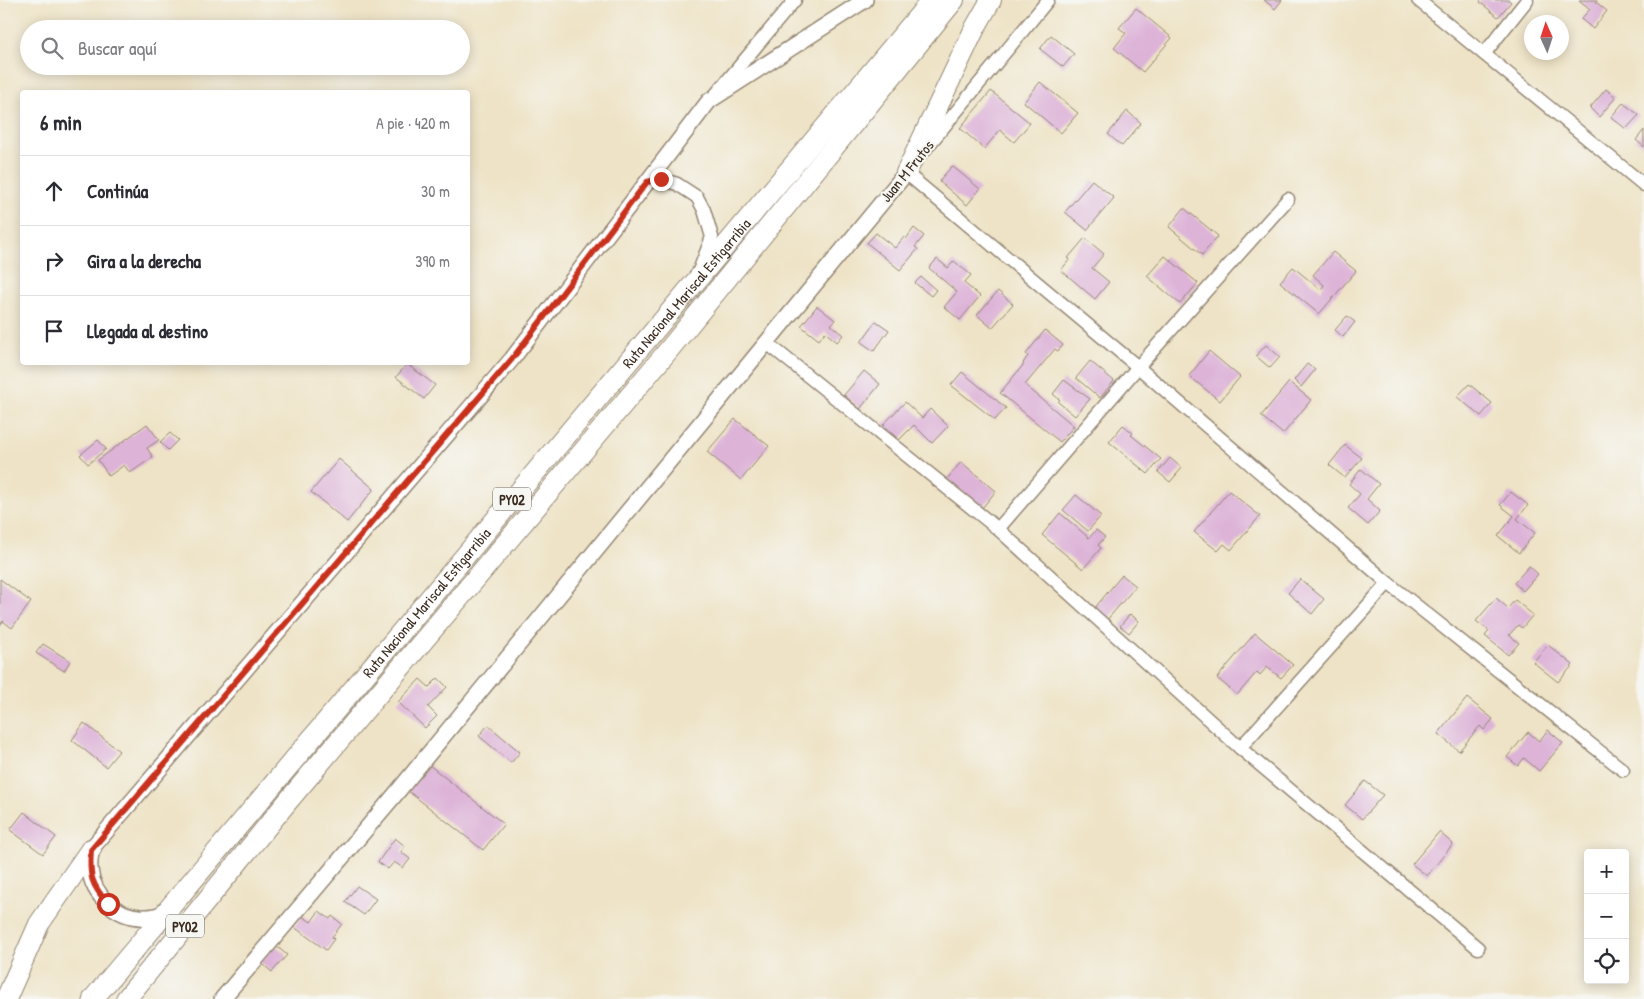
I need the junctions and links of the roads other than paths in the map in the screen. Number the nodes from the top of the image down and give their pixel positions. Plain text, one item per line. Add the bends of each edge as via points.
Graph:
1 (795, 0) edge
2 (865, 0) edge
3 (932, 0) edge
4 (954, 0) edge
5 (991, 0) edge
6 (1048, 0) edge
7 (1418, 0) edge
8 (1528, 0) edge
9 (1484, 54) junction
10 (709, 101) junction
11 (906, 173) junction
12 (647, 182) junction
13 (1644, 184) edge
14 (1288, 199) dead end
15 (696, 281) junction
16 (767, 343) junction
17 (1138, 367) junction
18 (998, 529) junction
19 (1388, 584) junction
20 (1240, 748) junction
21 (1623, 770) dead end
22 (91, 850) junction
23 (165, 913) junction
24 (1478, 948) dead end
25 (6, 999) edge
26 (93, 999) edge
27 (126, 999) edge
28 (222, 999) edge

1 - 10 street
2 - 10 street
3 - 15 highway, Ruta Nacional Mariscal Estigarribia / PY02
4 - 27 highway, Ruta Nacional Mariscal Estigarribia / PY02 via 667,352 288,800
5 - 11 highway
6 - 11 street, Juan M Frutos
7 - 9 street
8 - 9 street
9 - 13 street
10 - 12 street
11 - 16 street, Juan M Frutos
11 - 17 street
12 - 15 street via 661,179 678,184 697,197 704,210 712,237
12 - 22 street via 512,359
14 - 17 street
15 - 23 highway, Ruta Nacional Mariscal Estigarribia / PY02
16 - 18 street
16 - 28 street, Juan M Frutos via 394,796
17 - 18 street
17 - 19 street
18 - 20 street
19 - 20 street
19 - 21 street
20 - 24 street
22 - 23 street via 90,869 95,889 108,904 125,914 145,918
22 - 25 highway via 39,924
23 - 26 highway, Ruta Nacional Mariscal Estigarribia / PY02

